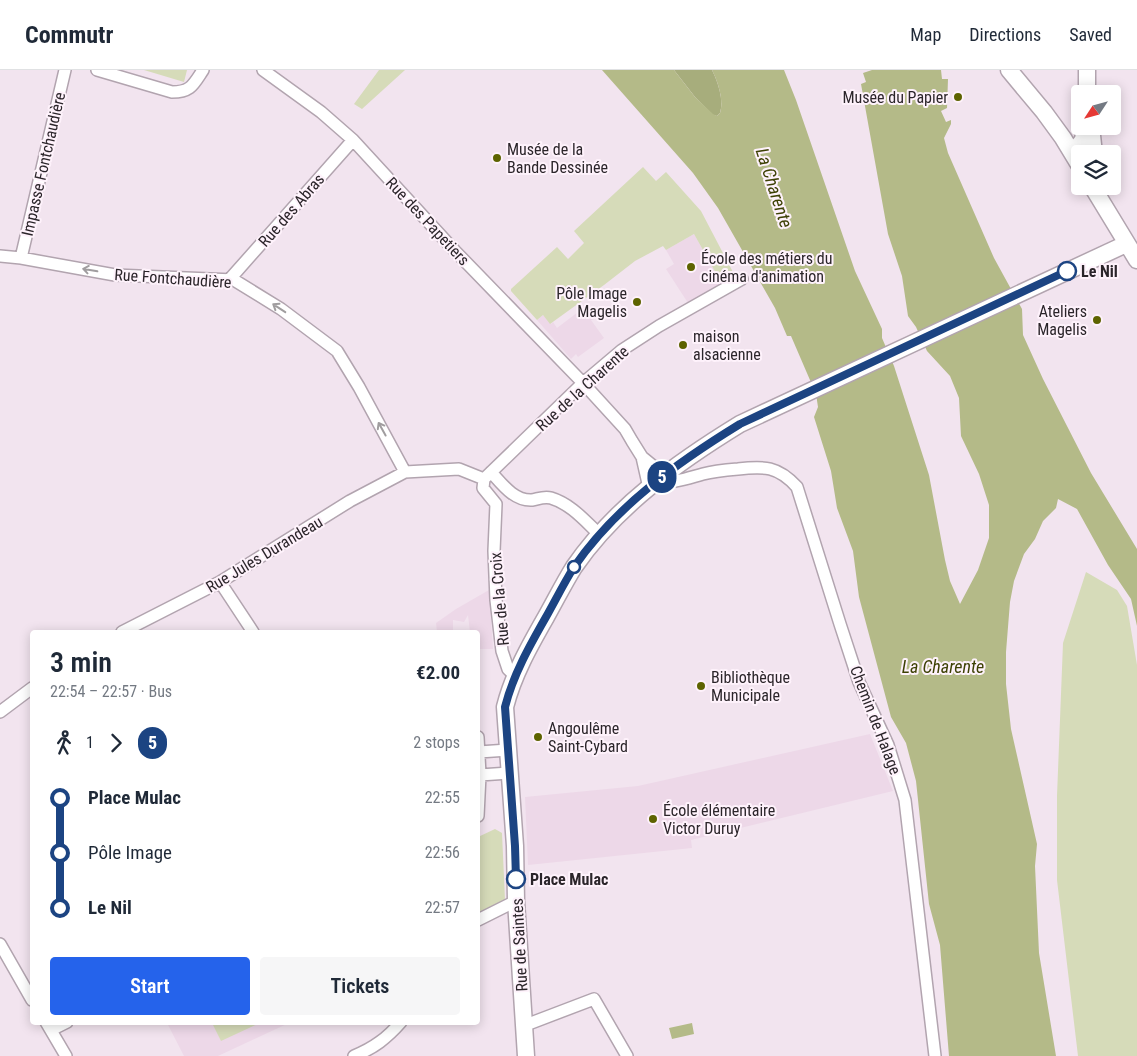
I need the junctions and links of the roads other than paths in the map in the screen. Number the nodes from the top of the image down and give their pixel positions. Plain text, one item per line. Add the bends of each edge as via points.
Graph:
1 (65, 70) edge
2 (98, 70) edge
3 (203, 70) edge
4 (263, 70) edge
5 (1009, 70) edge
6 (1087, 70) edge
7 (1087, 85) edge
8 (353, 140) junction
9 (1071, 151) edge
10 (1098, 195) edge
11 (1105, 195) edge
12 (1112, 218) junction
13 (1131, 243) edge
14 (0, 256) edge
15 (21, 258) junction
16 (1137, 260) edge
17 (742, 279) dead end
18 (229, 280) junction
19 (584, 384) junction
20 (642, 457) junction
21 (685, 460) junction
22 (405, 472) junction
23 (706, 473) junction
24 (487, 476) junction
25 (657, 481) junction
26 (507, 490) junction
27 (496, 504) junction
28 (600, 535) junction
29 (220, 582) junction
30 (126, 630) edge
31 (252, 630) edge
32 (516, 677) junction
33 (30, 690) edge
34 (0, 712) edge
35 (508, 750) junction
36 (480, 752) edge
37 (509, 773) junction
38 (480, 775) edge
39 (516, 900) junction
40 (480, 919) edge
41 (0, 944) edge
42 (30, 996) edge
43 (524, 1024) junction
44 (398, 1025) edge
45 (48, 1026) edge
46 (66, 1056) edge
47 (354, 1056) edge
48 (526, 1056) edge
49 (627, 1056) edge
50 (935, 1056) edge

1 - 15 street, Impasse Fontchaudière
2 - 3 street via 172,92 182,92 192,88
4 - 8 street, Rue des Papetiers
5 - 9 main road
6 - 7 main road
8 - 18 street, Rue des Abras
8 - 19 street, Rue des Papetiers
10 - 12 main road
11 - 12 main road
12 - 13 main road
13 - 16 main road
13 - 21 main road, Rue de Saintes via 740,424
14 - 15 street, Rue Fontchaudière
18 -> 15 street, Rue Fontchaudière via 115,275
17 - 19 street, Rue de la Charente via 622,350
22 -> 18 street, Rue Fontchaudière via 337,351 281,309
19 - 20 street, Rue des Papetiers via 625,429
19 - 24 street, Rue de la Charente
20 - 25 street
20 - 25 street
21 - 23 street via 696,470
21 - 25 main road, Rue de Saintes
22 - 24 street via 459,469
22 - 29 street, Rue Jules Durandeau via 350,501
23 - 25 street, Chemin de Halage via 666,483
23 - 50 street, Chemin de Halage via 760,467 779,472 797,487 851,657 888,745 905,800
24 - 26 street
24 - 27 street via 483,488
25 - 28 main road, Rue de Saintes
26 - 27 street
26 - 28 street via 530,500 548,496 562,502
27 - 32 street, Rue de la Croix via 496,600 502,651 508,669
28 - 32 main road, Rue de Saintes via 574,568 530,643
29 - 30 street, Rue Jules Durandeau
29 - 31 street
32 - 35 main road, Rue de Saintes via 505,707
33 - 34 street
35 - 36 street
35 - 37 main road, Rue de Saintes
37 - 38 street
37 - 39 main road, Rue de Saintes
39 - 40 street
39 - 43 main road, Rue de Saintes
41 - 42 street
43 - 48 main road, Rue de Saintes
43 - 49 street via 594,998
44 - 47 street via 372,1049
45 - 46 street

